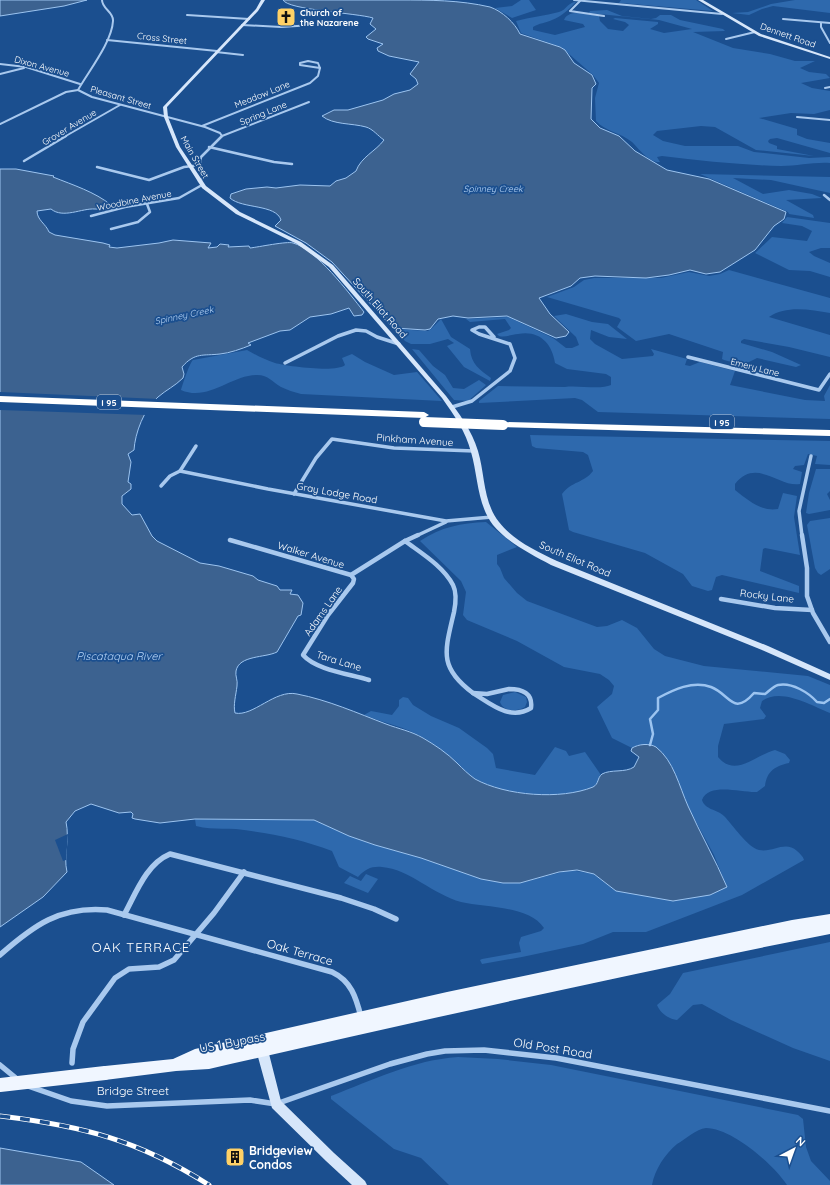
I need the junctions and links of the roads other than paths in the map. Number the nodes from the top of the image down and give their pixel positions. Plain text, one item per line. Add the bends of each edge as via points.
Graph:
1 (102, 0) edge
2 (263, 0) edge
3 (574, 0) edge
4 (700, 0) edge
5 (580, 1) junction
6 (722, 14) junction
7 (187, 15) dead end
8 (604, 16) dead end
9 (249, 19) junction
10 (783, 19) dead end
11 (821, 23) junction
12 (830, 23) edge
13 (242, 25) junction
14 (313, 25) dead end
15 (754, 32) junction
16 (726, 39) dead end
17 (107, 40) junction
18 (830, 43) edge
19 (216, 52) junction
20 (243, 55) dead end
21 (830, 58) edge
22 (0, 64) edge
23 (26, 67) junction
24 (320, 68) junction
25 (0, 74) edge
26 (80, 84) junction
27 (830, 87) edge
28 (825, 88) dead end
29 (78, 90) junction
30 (309, 102) dead end
31 (121, 105) junction
32 (166, 117) junction
33 (797, 117) dead end
34 (830, 120) edge
35 (0, 121) edge
36 (5, 122) junction
37 (0, 124) edge
38 (201, 126) junction
39 (222, 136) junction
40 (210, 148) junction
41 (24, 161) dead end
42 (292, 164) dead end
43 (201, 165) junction
44 (189, 166) junction
45 (97, 167) dead end
46 (200, 183) junction
47 (824, 195) dead end
48 (830, 200) edge
49 (147, 204) junction
50 (91, 216) dead end
51 (110, 228) dead end
52 (331, 266) joint
53 (494, 337) junction
54 (399, 344) junction
55 (688, 357) dead end
56 (284, 363) dead end
57 (830, 374) edge
58 (0, 399) edge
59 (0, 406) edge
60 (452, 407) junction
61 (614, 424) junction
62 (830, 425) edge
63 (830, 433) edge
64 (196, 446) dead end
65 (474, 451) junction
66 (811, 456) dead end
67 (180, 471) junction
68 (161, 486) dead end
69 (294, 494) junction
70 (492, 517) junction
71 (446, 522) junction
72 (230, 540) dead end
73 (406, 541) junction
74 (352, 574) junction
75 (721, 599) dead end
76 (812, 610) junction
77 (830, 642) edge
78 (304, 657) joint
79 (830, 676) edge
80 (369, 680) dead end
81 (473, 693) junction
82 (244, 872) junction
83 (124, 914) junction
84 (396, 919) dead end
85 (830, 919) edge
86 (830, 930) edge
87 (197, 934) junction
88 (0, 955) edge
89 (363, 1023) junction
90 (261, 1046) junction
91 (72, 1063) dead end
92 (0, 1065) edge
93 (0, 1085) edge
94 (276, 1104) junction
95 (830, 1111) edge
96 (360, 1185) edge

1 - 17 street, Pleasant Street via 102,4 113,18
2 - 9 main road
3 - 5 street
4 - 6 main road, Dennett Road
5 - 6 street
5 - 8 street via 570,11
6 - 15 main road, Dennett Road
7 - 9 street
9 - 13 main road
10 - 11 street
11 - 12 street
11 - 18 street
13 - 14 street
13 - 19 main road
15 - 16 street
15 - 21 main road, Dennett Road
17 - 19 street, Cross Street
17 - 26 street, Pleasant Street
19 - 20 street, Cross Street
19 - 32 main road via 168,103 165,109
22 - 23 street, Dixon Avenue
23 - 25 street
23 - 26 street, Dixon Avenue
24 - 24 street via 320,64 313,61 299,64 304,67
24 - 38 street, Meadow Lane via 318,76 310,82
26 - 29 street, Pleasant Street
27 - 28 street
29 - 31 street, Pleasant Street via 83,94
29 - 36 street via 60,95
30 - 39 street, Spring Lane
31 - 32 street, Pleasant Street
31 - 41 street, Grover Avenue
32 - 38 street, Pleasant Street
32 - 44 main road, Main Street
33 - 34 street
35 - 36 street
36 - 37 street
38 - 39 street, Pleasant Street via 218,131
39 - 40 street
40 - 42 street
40 - 43 street via 202,155
43 - 44 street
43 - 46 street via 204,178
44 - 45 street via 150,180
44 - 46 main road, Main Street
46 - 49 street, Woodbine Avenue via 179,198
46 - 52 main road, Main Street via 238,213 299,243
47 - 48 street
49 - 50 street, Woodbine Avenue
49 - 51 street via 150,212 147,216 132,224
52 - 54 main road, South Eliot Road
53 - 53 street via 479,334 472,330 480,326 486,327 492,331
53 - 60 street via 508,342 512,347 515,358 513,366 472,401
54 - 56 street via 366,331 356,330 338,336
54 - 60 main road, South Eliot Road
55 - 57 street, Emery Lane via 819,390
58 - 61 highway, I 95
59 - 61 highway, I 95, bridge
60 - 65 main road, South Eliot Road
61 - 62 highway, I 95
61 - 63 highway, I 95
64 - 67 street
65 - 69 street, Pinkham Avenue via 394,448 332,439 316,458
65 - 70 main road, South Eliot Road
66 - 76 street via 799,511 807,568 807,596
67 - 68 street via 166,479
67 - 69 street, Gray Lodge Road
69 - 71 street, Gray Lodge Road
70 - 71 street, Gray Lodge Road
70 - 79 main road, South Eliot Road via 520,544 554,563
71 - 73 street, Walker Avenue
72 - 74 street, Walker Avenue
73 - 74 street, Walker Avenue
73 - 81 street via 454,585 456,600 446,656 447,667 456,681
74 - 78 street, Adams Lane via 353,584 328,615 303,653
75 - 76 street, Rocky Lane via 774,608
76 - 77 street
78 - 80 street, Tara Lane
81 - 81 street via 510,714 525,712 532,704 530,696 521,690
82 - 83 street via 180,855 166,854 150,870
82 - 84 street via 346,900
82 - 87 street
83 - 87 street, Oak Terrace
83 - 88 street, Oak Terrace via 97,909 73,909 39,924
85 - 89 main road via 777,928
86 - 89 main road
87 - 89 street, Oak Terrace via 337,974 353,989
87 - 91 street via 174,960 166,965 129,969 115,978 83,1022 73,1049
89 - 90 main road
89 - 90 main road, US 1 Bypass via 294,1044
90 - 93 main road, US 1 Bypass, bridge via 209,1063
90 - 94 main road
92 - 94 street, Bridge Street via 35,1090 89,1104 133,1106 250,1100
94 - 95 street, Old Post Road via 390,1064 427,1054 484,1050 556,1058
94 - 96 main road

